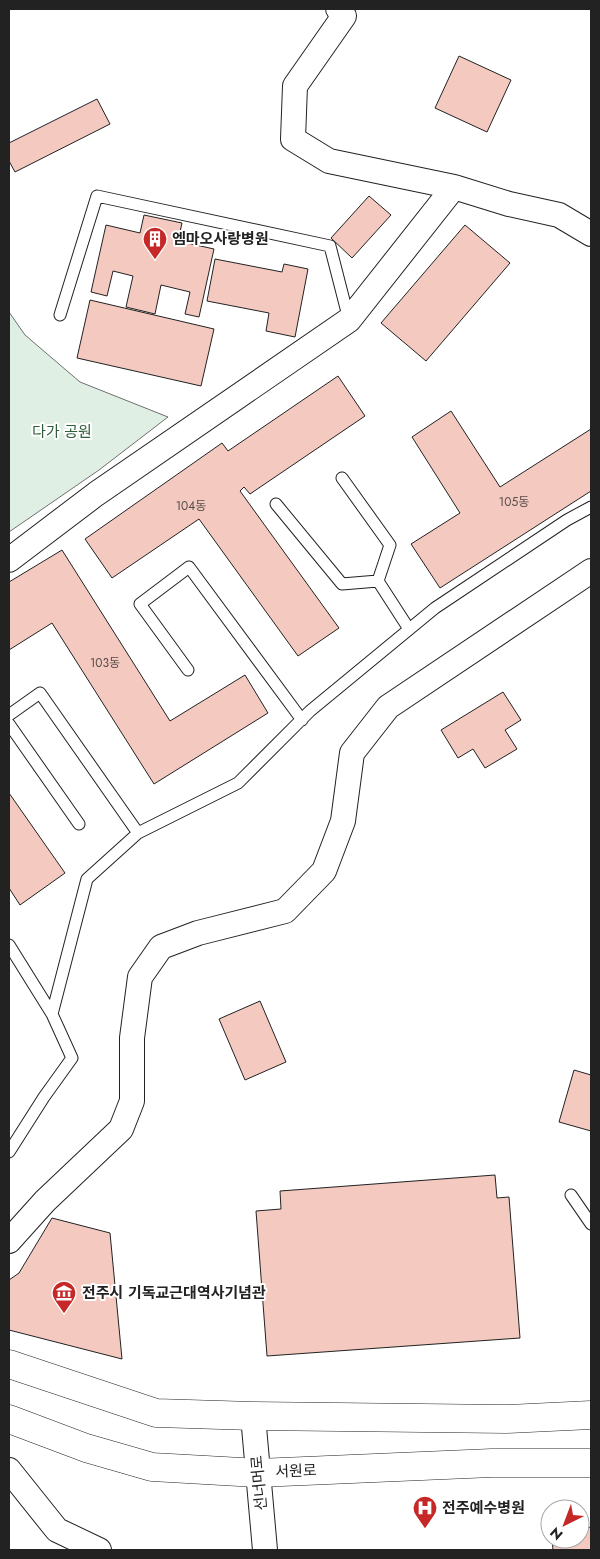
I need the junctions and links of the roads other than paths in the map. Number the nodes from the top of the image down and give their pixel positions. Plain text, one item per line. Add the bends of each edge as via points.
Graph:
1 (338, 9) edge
2 (454, 187) junction
3 (591, 234) edge
4 (60, 315) dead end
5 (349, 320) junction
6 (342, 478) dead end
7 (276, 504) dead end
8 (591, 507) edge
9 (9, 560) edge
10 (591, 571) edge
11 (378, 581) junction
12 (409, 629) junction
13 (188, 670) dead end
14 (9, 715) edge
15 (302, 720) junction
16 (9, 724) edge
17 (79, 824) dead end
18 (138, 833) junction
19 (9, 945) edge
20 (52, 1014) junction
21 (9, 1152) edge
22 (571, 1195) dead end
23 (591, 1224) edge
24 (9, 1241) edge
25 (9, 1364) edge
26 (253, 1416) junction
27 (591, 1416) edge
28 (9, 1419) edge
29 (591, 1463) edge
30 (9, 1470) edge
31 (258, 1473) junction
32 (99, 1550) edge
33 (265, 1550) edge

1 - 2 street via 344,16 295,86 293,139 329,161
2 - 3 street via 559,215
2 - 5 street
4 - 5 lane via 97,196 330,246
5 - 9 street via 96,494
6 - 11 lane via 390,545
7 - 11 lane via 342,584
8 - 12 lane via 434,608
10 - 24 street via 388,707 352,753 343,820 324,872 286,911 198,933 161,947 140,977 132,1038 132,1102 121,1129
11 - 12 lane
12 - 15 lane
13 - 15 lane via 140,604 189,567
14 - 18 lane via 40,693
15 - 18 lane via 238,783
16 - 17 lane
18 - 20 lane via 86,879
19 - 20 lane
20 - 21 lane via 72,1058
22 - 23 lane
25 - 26 street via 156,1414
26 - 27 street
26 - 31 street, 선너머로
28 - 31 street, 서원로 via 86,1448 152,1467
29 - 31 street, 서원로 via 492,1463
30 - 32 street via 57,1530
31 - 33 street, 선너머로

